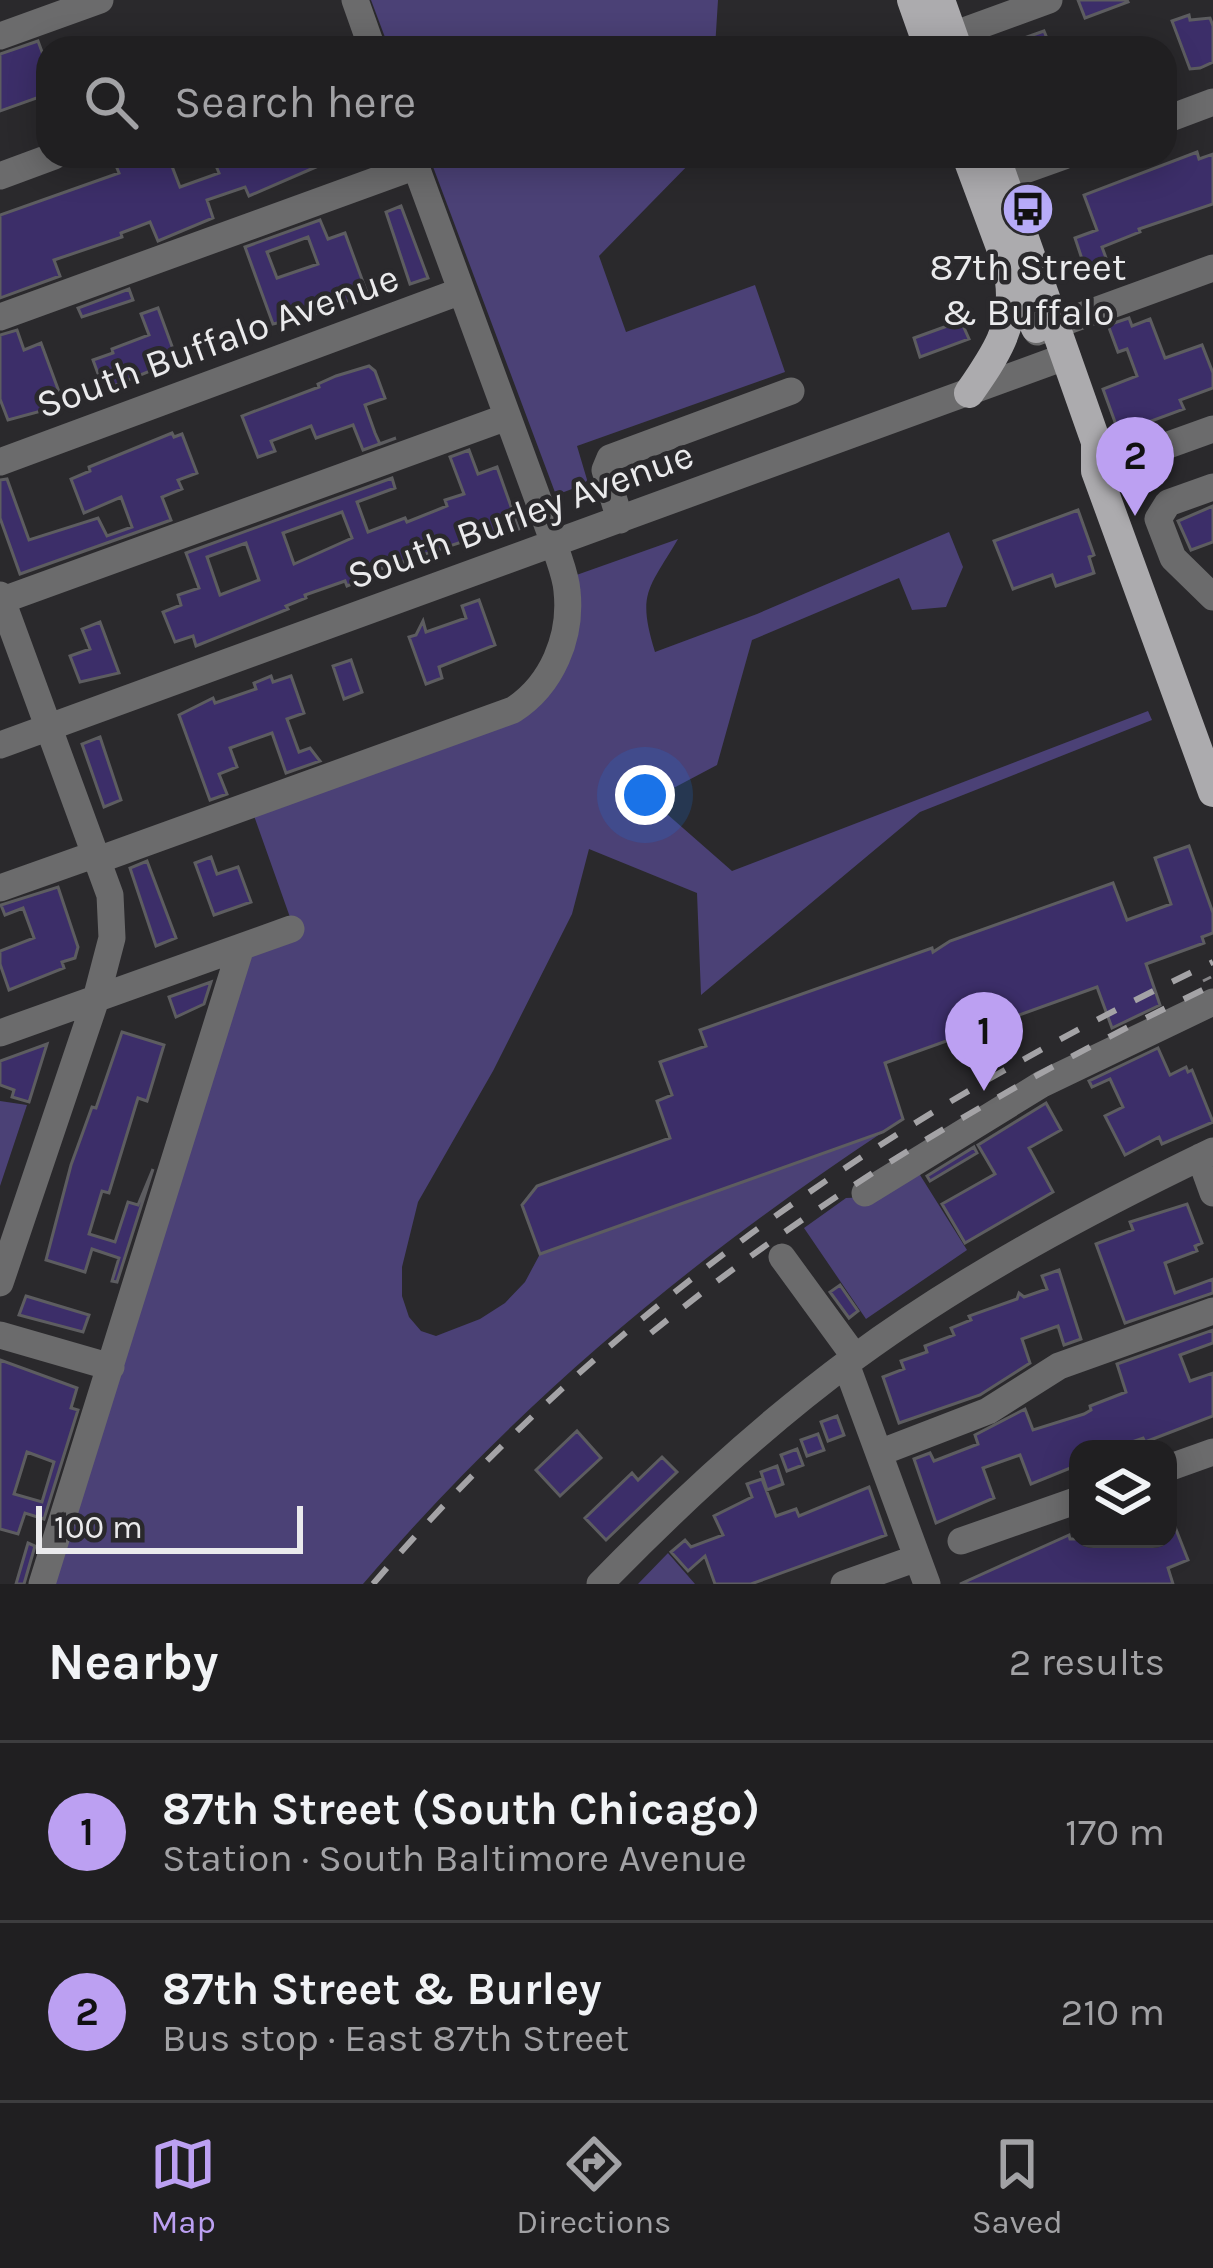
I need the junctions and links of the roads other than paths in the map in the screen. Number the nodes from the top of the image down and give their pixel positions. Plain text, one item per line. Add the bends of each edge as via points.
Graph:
1 (100, 0) edge
2 (355, 0) edge
3 (912, 0) edge
4 (940, 0) edge
5 (1049, 0) edge
6 (0, 35) edge
7 (361, 36) edge
8 (940, 36) edge
9 (945, 36) edge
10 (965, 36) edge
11 (1213, 102) edge
12 (1177, 116) edge
13 (36, 163) edge
14 (395, 168) edge
15 (417, 168) edge
16 (992, 174) edge
17 (0, 176) edge
18 (1213, 268) edge
19 (1009, 269) junction
20 (461, 291) junction
21 (0, 317) edge
22 (1046, 328) junction
23 (1058, 359) junction
24 (791, 391) dead end
25 (969, 393) junction
26 (507, 417) junction
27 (1213, 428) edge
28 (0, 462) edge
29 (1096, 471) junction
30 (1213, 487) edge
31 (620, 520) junction
32 (554, 543) junction
33 (1213, 597) edge
34 (1, 598) edge
35 (48, 728) junction
36 (0, 745) edge
37 (1213, 792) edge
38 (97, 857) junction
39 (0, 888) edge
40 (291, 929) dead end
41 (241, 947) junction
42 (96, 999) junction
43 (1213, 1002) edge
44 (0, 1033) edge
45 (1206, 1154) edge
46 (865, 1193) dead end
47 (1213, 1193) edge
48 (782, 1257) dead end
49 (0, 1283) edge
50 (1213, 1311) edge
51 (0, 1335) edge
52 (851, 1361) junction
53 (111, 1367) junction
54 (1213, 1452) edge
55 (879, 1453) junction
56 (1177, 1465) edge
57 (1069, 1503) edge
58 (962, 1541) dead end
59 (922, 1571) edge
60 (42, 1584) edge
61 (600, 1584) edge
62 (844, 1584) edge

1 - 6 street
2 - 7 street
3 - 8 main road
4 - 9 main road
5 - 10 street
11 - 12 street
13 - 17 street
14 - 21 street
15 - 20 street
16 - 19 main road
16 - 22 main road
18 - 22 street
19 - 22 main road
19 - 25 main road via 1010,318
20 - 26 street
20 - 28 street, South Buffalo Avenue
22 - 23 main road
23 - 25 street, South Burley Avenue
23 - 29 main road via 1096,442
24 - 31 street via 610,458 605,470
25 - 31 street, South Burley Avenue
26 - 32 street
26 - 34 street
27 - 29 street
29 - 37 main road
30 - 33 street via 1168,503 1158,519 1172,558
31 - 32 street, South Burley Avenue
32 - 35 street, South Burley Avenue
32 - 38 street via 568,591 565,622 557,661 533,697
34 - 35 street
35 - 36 street, South Burley Avenue
35 - 38 street
38 - 39 street
38 - 42 street via 113,925
40 - 41 street
41 - 42 street
41 - 53 street
42 - 44 street
42 - 49 street
43 - 46 street via 1042,1084
45 - 47 street
45 - 52 street via 995,1268
48 - 52 street
50 - 55 street via 1059,1366 988,1411
51 - 53 street
52 - 55 street
52 - 61 street via 762,1431
53 - 60 street
54 - 56 street
55 - 59 street
57 - 58 street
59 - 62 street

